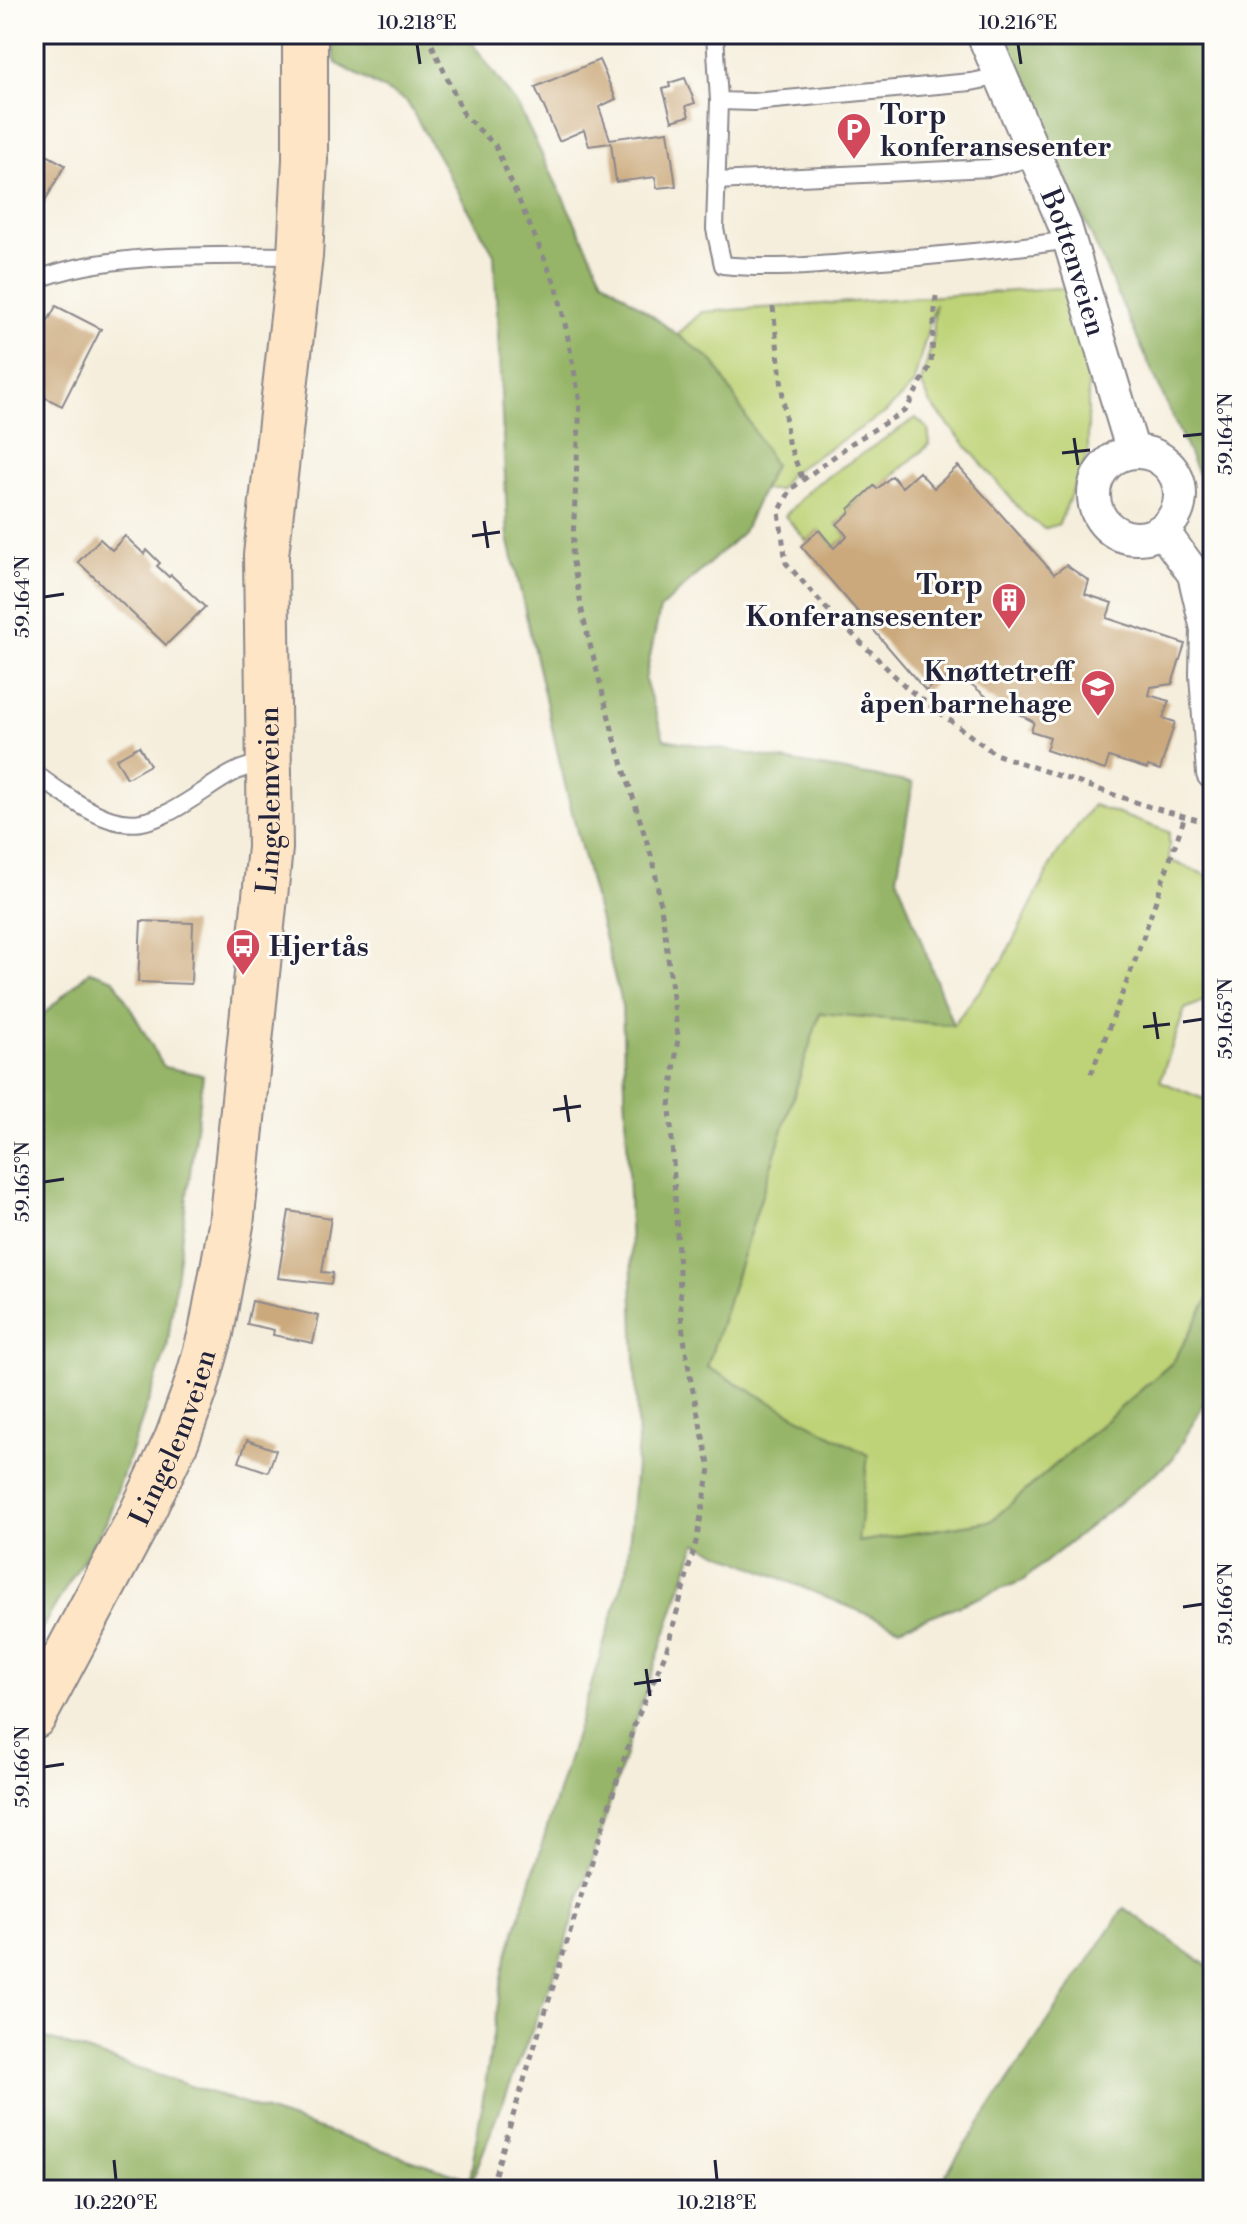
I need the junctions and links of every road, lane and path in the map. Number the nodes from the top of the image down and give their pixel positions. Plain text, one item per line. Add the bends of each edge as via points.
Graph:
1 (305, 34) edge
2 (427, 34) edge
3 (715, 34) edge
4 (983, 34) edge
5 (1001, 76) junction
6 (719, 101) junction
7 (1036, 157) junction
8 (716, 181) junction
9 (1069, 240) junction
10 (300, 256) junction
11 (34, 281) edge
12 (936, 296) dead end
13 (773, 307) dead end
14 (1133, 452) junction
15 (803, 480) junction
16 (1162, 530) junction
17 (271, 763) junction
18 (34, 772) edge
19 (1213, 773) edge
20 (1185, 816) junction
21 (1213, 824) edge
22 (1091, 1074) dead end
23 (34, 1716) edge
24 (490, 2190) edge

1 - 10 main road, Lingelemveien
2 - 24 path via 464,115 495,145 524,207 557,288 580,402 572,557 613,733 654,865 678,1037 670,1106 682,1326 710,1469 666,1652 634,1726
3 - 6 lane
4 - 5 street, Bottenveien
5 - 6 lane
5 - 7 street, Bottenveien
6 - 8 lane
7 - 8 lane via 990,168
7 - 9 street, Bottenveien
8 - 9 lane via 715,229 723,265 825,264
9 - 14 street, Bottenveien
10 - 11 lane via 125,260
10 - 17 main road, Lingelemveien via 266,555
12 - 15 path via 931,364 906,410
13 - 15 path via 788,442
14 - 16 street via 1159,457 1177,477 1180,504
14 - 16 street via 1107,464 1098,477 1095,506 1112,530 1126,536 1141,538
15 - 20 path via 791,489 779,512 786,563 908,689 995,754
16 - 19 street via 1194,574 1207,629
17 - 18 lane via 249,764 178,808 131,824 92,812
17 - 23 main road, Lingelemveien via 270,848 257,990 231,1225 211,1333 177,1439
20 - 21 path
20 - 22 path

